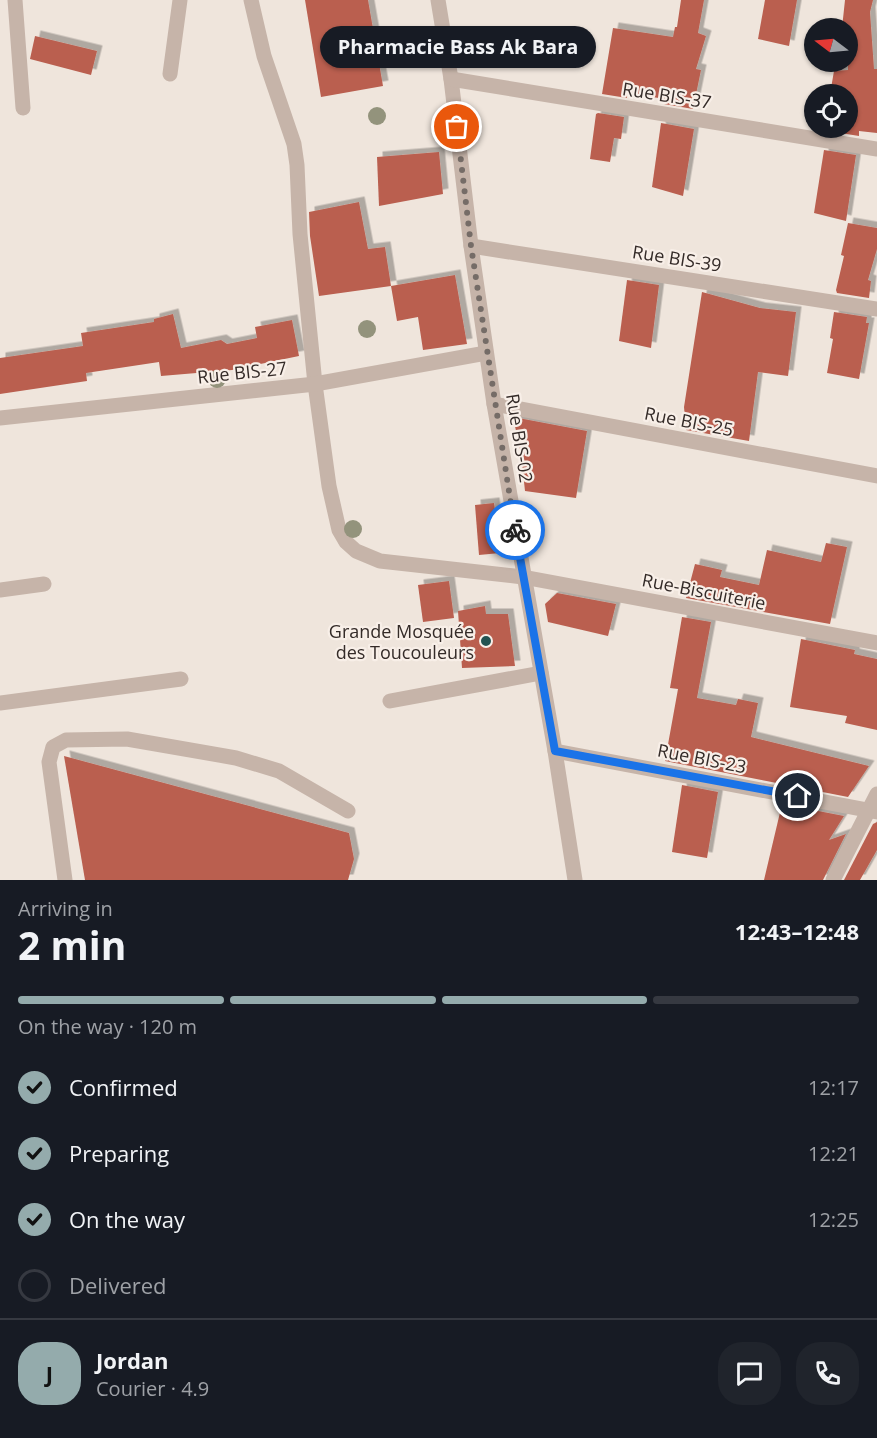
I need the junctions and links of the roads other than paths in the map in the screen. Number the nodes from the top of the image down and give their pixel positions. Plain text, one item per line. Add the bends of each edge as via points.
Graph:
1 (15, 0) edge
2 (180, 0) edge
3 (251, 0) edge
4 (438, 0) edge
5 (170, 74) dead end
6 (451, 79) junction
7 (23, 108) dead end
8 (877, 149) edge
9 (471, 246) junction
10 (877, 309) edge
11 (486, 353) junction
12 (315, 384) junction
13 (494, 404) junction
14 (0, 418) edge
15 (877, 476) edge
16 (524, 577) junction
17 (44, 584) dead end
18 (0, 590) edge
19 (877, 643) edge
20 (541, 673) junction
21 (181, 679) dead end
22 (390, 701) dead end
23 (0, 703) edge
24 (555, 751) junction
25 (877, 794) edge
26 (348, 811) dead end
27 (873, 811) edge
28 (65, 880) edge
29 (575, 880) edge
30 (833, 880) edge

1 - 7 street
2 - 5 street
3 - 12 street, Rue-Biscuiterie via 264,56 296,155
4 - 6 street, Rue BIS-02
6 - 8 street, Rue BIS-37
6 - 9 street, Rue BIS-02
9 - 10 street, Rue BIS-39
9 - 11 street, Rue BIS-02
11 - 12 street, Rue BIS-27
11 - 13 street, Rue BIS-02
12 - 14 street, Rue BIS-27
12 - 16 street, Rue-Biscuiterie via 339,530 356,552 380,561
13 - 15 street, Rue BIS-25
13 - 16 street, Rue BIS-02
16 - 19 street, Rue-Biscuiterie
16 - 20 street, Rue BIS-02
17 - 18 street
20 - 22 street
20 - 24 street, Rue BIS-02
21 - 23 street
24 - 27 street, Rue BIS-23
24 - 29 street, Rue BIS-02
25 - 27 street
26 - 28 street via 279,771 236,758 127,739 66,740 53,747 49,762
27 - 30 street

